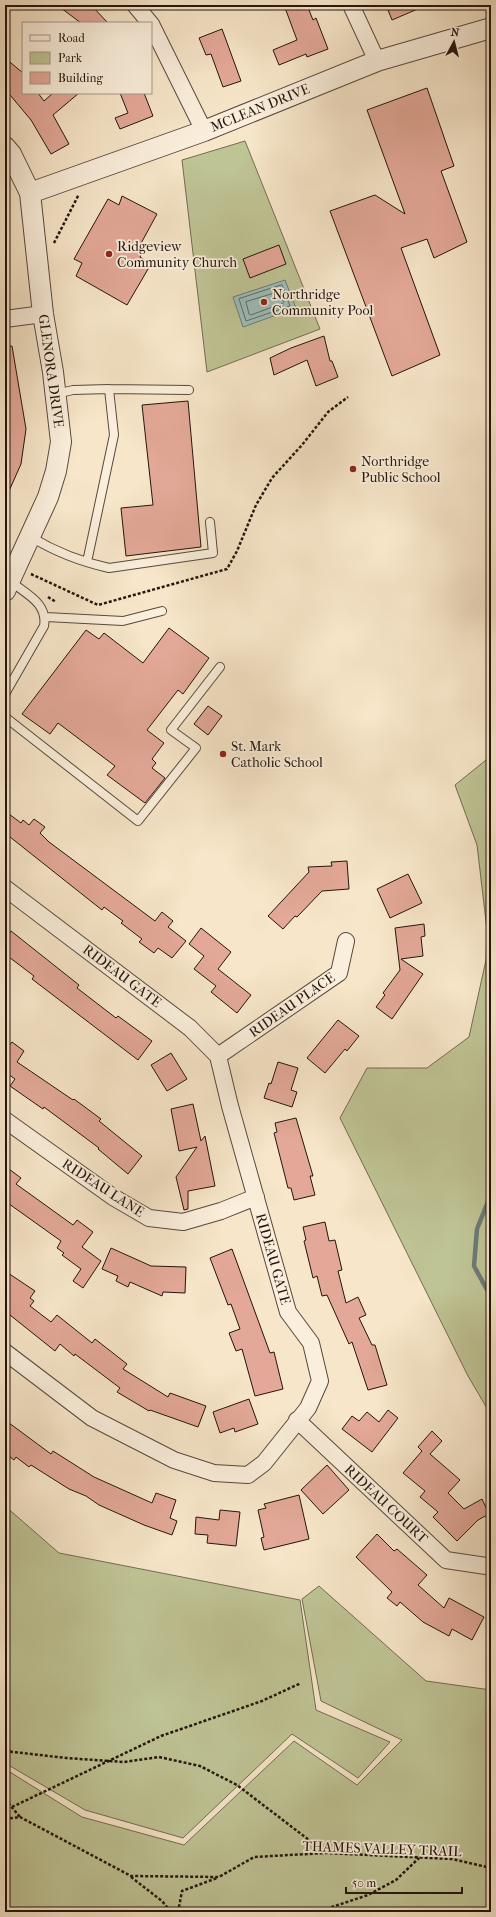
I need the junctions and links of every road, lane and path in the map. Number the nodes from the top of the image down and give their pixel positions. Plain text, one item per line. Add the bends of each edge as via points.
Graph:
1 (135, 5) edge
2 (351, 5) edge
3 (150, 22) edge
4 (152, 25) edge
5 (491, 28) edge
6 (377, 61) junction
7 (204, 131) junction
8 (5, 147) edge
9 (30, 193) junction
10 (79, 194) dead end
11 (52, 247) dead end
12 (43, 314) junction
13 (5, 319) edge
14 (109, 389) junction
15 (189, 390) dead end
16 (56, 394) junction
17 (348, 397) dead end
18 (210, 522) dead end
19 (30, 536) junction
20 (87, 562) junction
21 (29, 573) dead end
22 (6, 588) edge
23 (162, 611) dead end
24 (46, 617) junction
25 (220, 667) dead end
26 (5, 694) edge
27 (5, 717) edge
28 (5, 888) edge
29 (346, 941) dead end
30 (218, 1056) junction
31 (5, 1120) edge
32 (256, 1197) junction
33 (5, 1352) edge
34 (297, 1420) junction
35 (486, 1566) dead end
36 (301, 1683) dead end
37 (5, 1751) edge
38 (109, 1761) junction
39 (5, 1799) edge
40 (12, 1807) junction
41 (20, 1817) junction
42 (5, 1819) edge
43 (326, 1853) junction
44 (420, 1858) junction
45 (491, 1868) edge
46 (131, 1876) junction
47 (219, 1877) junction
48 (171, 1912) edge
49 (178, 1912) edge
50 (317, 1912) edge

1 - 3 street
2 - 6 street
4 - 7 street
5 - 6 street, MCLEAN DRIVE
6 - 7 street, MCLEAN DRIVE
7 - 9 street, MCLEAN DRIVE
8 - 9 street, GLENORA DRIVE
9 - 12 street, GLENORA DRIVE
10 - 11 path
12 - 13 street
12 - 16 street, GLENORA DRIVE
14 - 15 lane
14 - 16 lane via 73,390
14 - 20 lane via 114,435
16 - 19 street, GLENORA DRIVE via 61,442 56,471 48,497
17 - 21 path via 328,412 272,478 256,505 227,569 98,605
18 - 20 lane via 213,553 109,568
19 - 20 lane
19 - 22 street, GLENORA DRIVE
22 - 24 lane via 42,605
23 - 24 lane via 123,621
24 - 26 lane via 44,626
25 - 27 lane via 171,730 196,748 138,821
28 - 30 street, RIDEAU GATE via 190,1028
29 - 30 street, RIDEAU PLACE via 339,973
30 - 32 street, RIDEAU GATE
31 - 32 street, RIDEAU LANE via 113,1197 149,1218 183,1222
32 - 34 street, RIDEAU GATE via 288,1312 311,1343 320,1381 308,1408
33 - 34 street, RIDEAU GATE via 92,1418 174,1460 214,1473 248,1475 264,1463
34 - 35 street, RIDEAU COURT via 446,1560
36 - 38 path via 262,1701 161,1736
37 - 38 path
38 - 40 path
38 - 43 path via 124,1762 159,1756 200,1766 243,1790
39 - 40 path
40 - 41 path
41 - 42 path
41 - 46 path
43 - 44 path, THAMES VALLEY TRAIL
43 - 47 path, THAMES VALLEY TRAIL via 254,1857
44 - 45 path, THAMES VALLEY TRAIL via 452,1859
44 - 50 path via 396,1880 368,1895
46 - 47 path
46 - 48 path via 162,1901
47 - 49 path, THAMES VALLEY TRAIL via 182,1891

